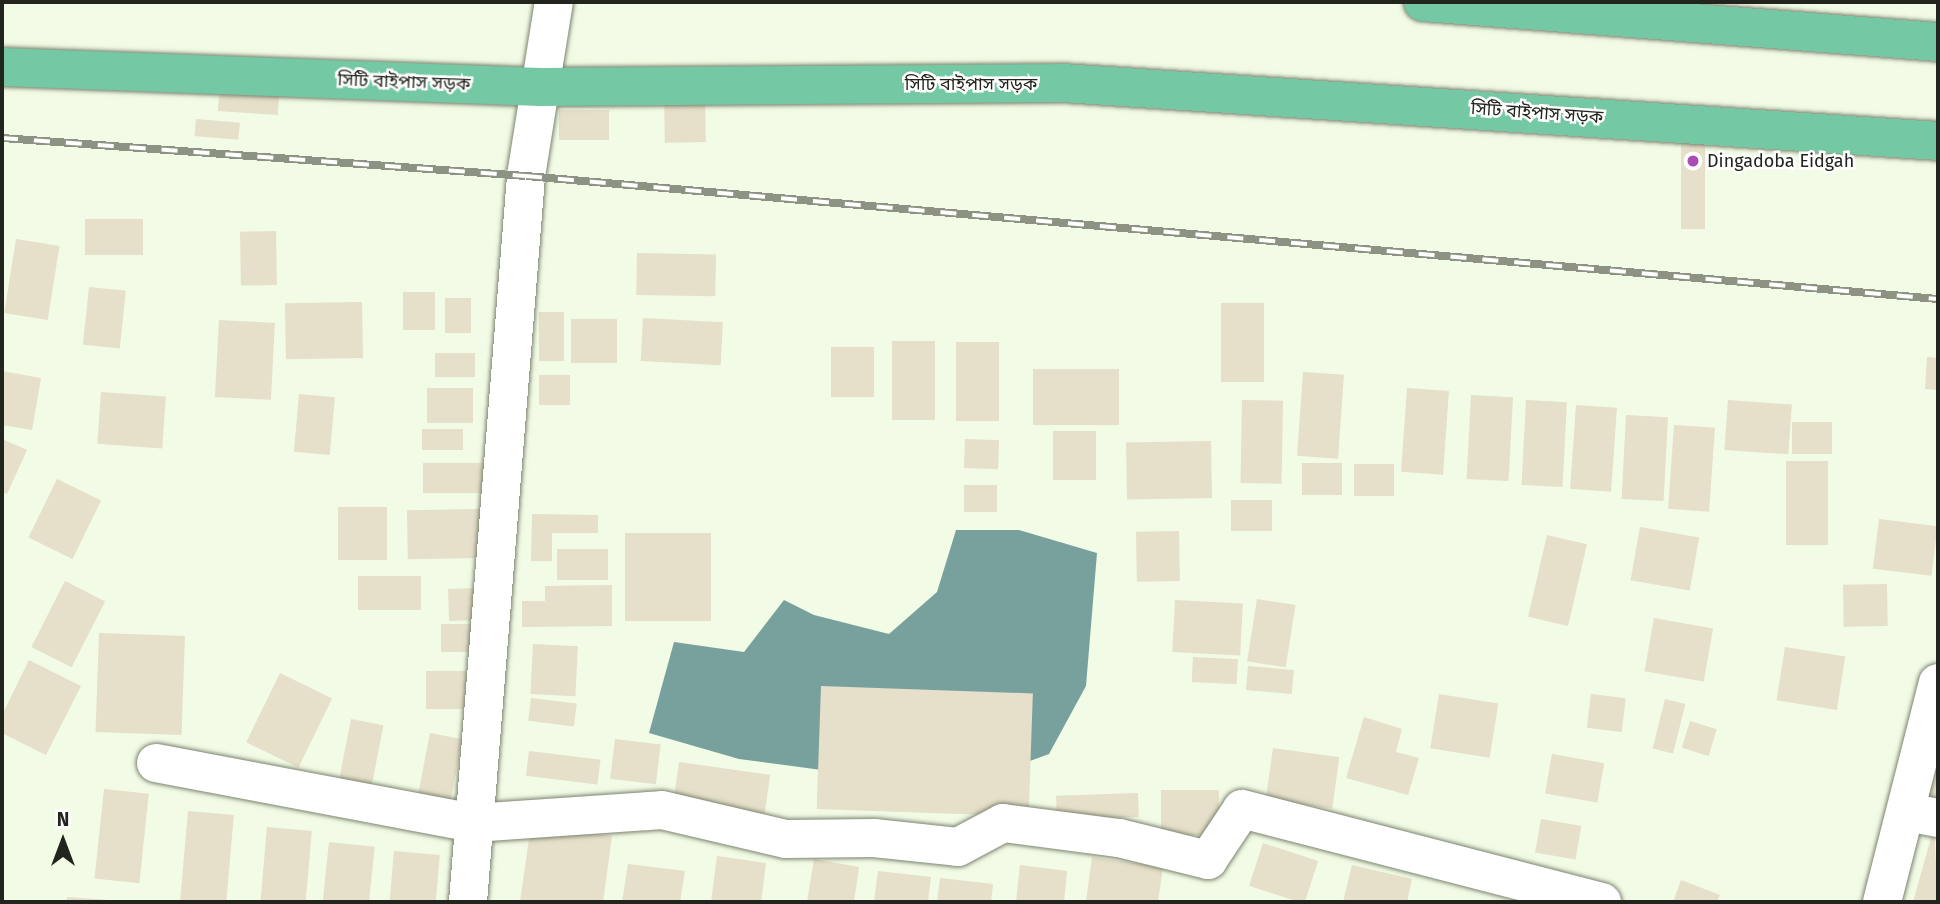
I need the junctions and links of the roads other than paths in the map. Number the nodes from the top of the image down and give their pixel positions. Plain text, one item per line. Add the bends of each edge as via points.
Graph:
1 (554, 2) edge
2 (1423, 2) edge
3 (1938, 42) edge
4 (2, 67) edge
5 (541, 87) junction
6 (1938, 141) edge
7 (1938, 683) edge
8 (156, 763) dead end
9 (1923, 815) edge
10 (473, 823) junction
11 (468, 902) edge
12 (1602, 902) edge
13 (1882, 902) edge

1 - 5 street
2 - 3 main road
4 - 5 main road, সিটি বাইপাস সড়ক
5 - 6 main road, সিটি বাইপাস সড়ক via 1063,83
5 - 10 street via 526,176
7 - 9 street
8 - 10 street
9 - 13 street
10 - 11 street
10 - 12 street via 662,810 786,839 958,847 1003,823 1119,838 1208,860 1242,809

